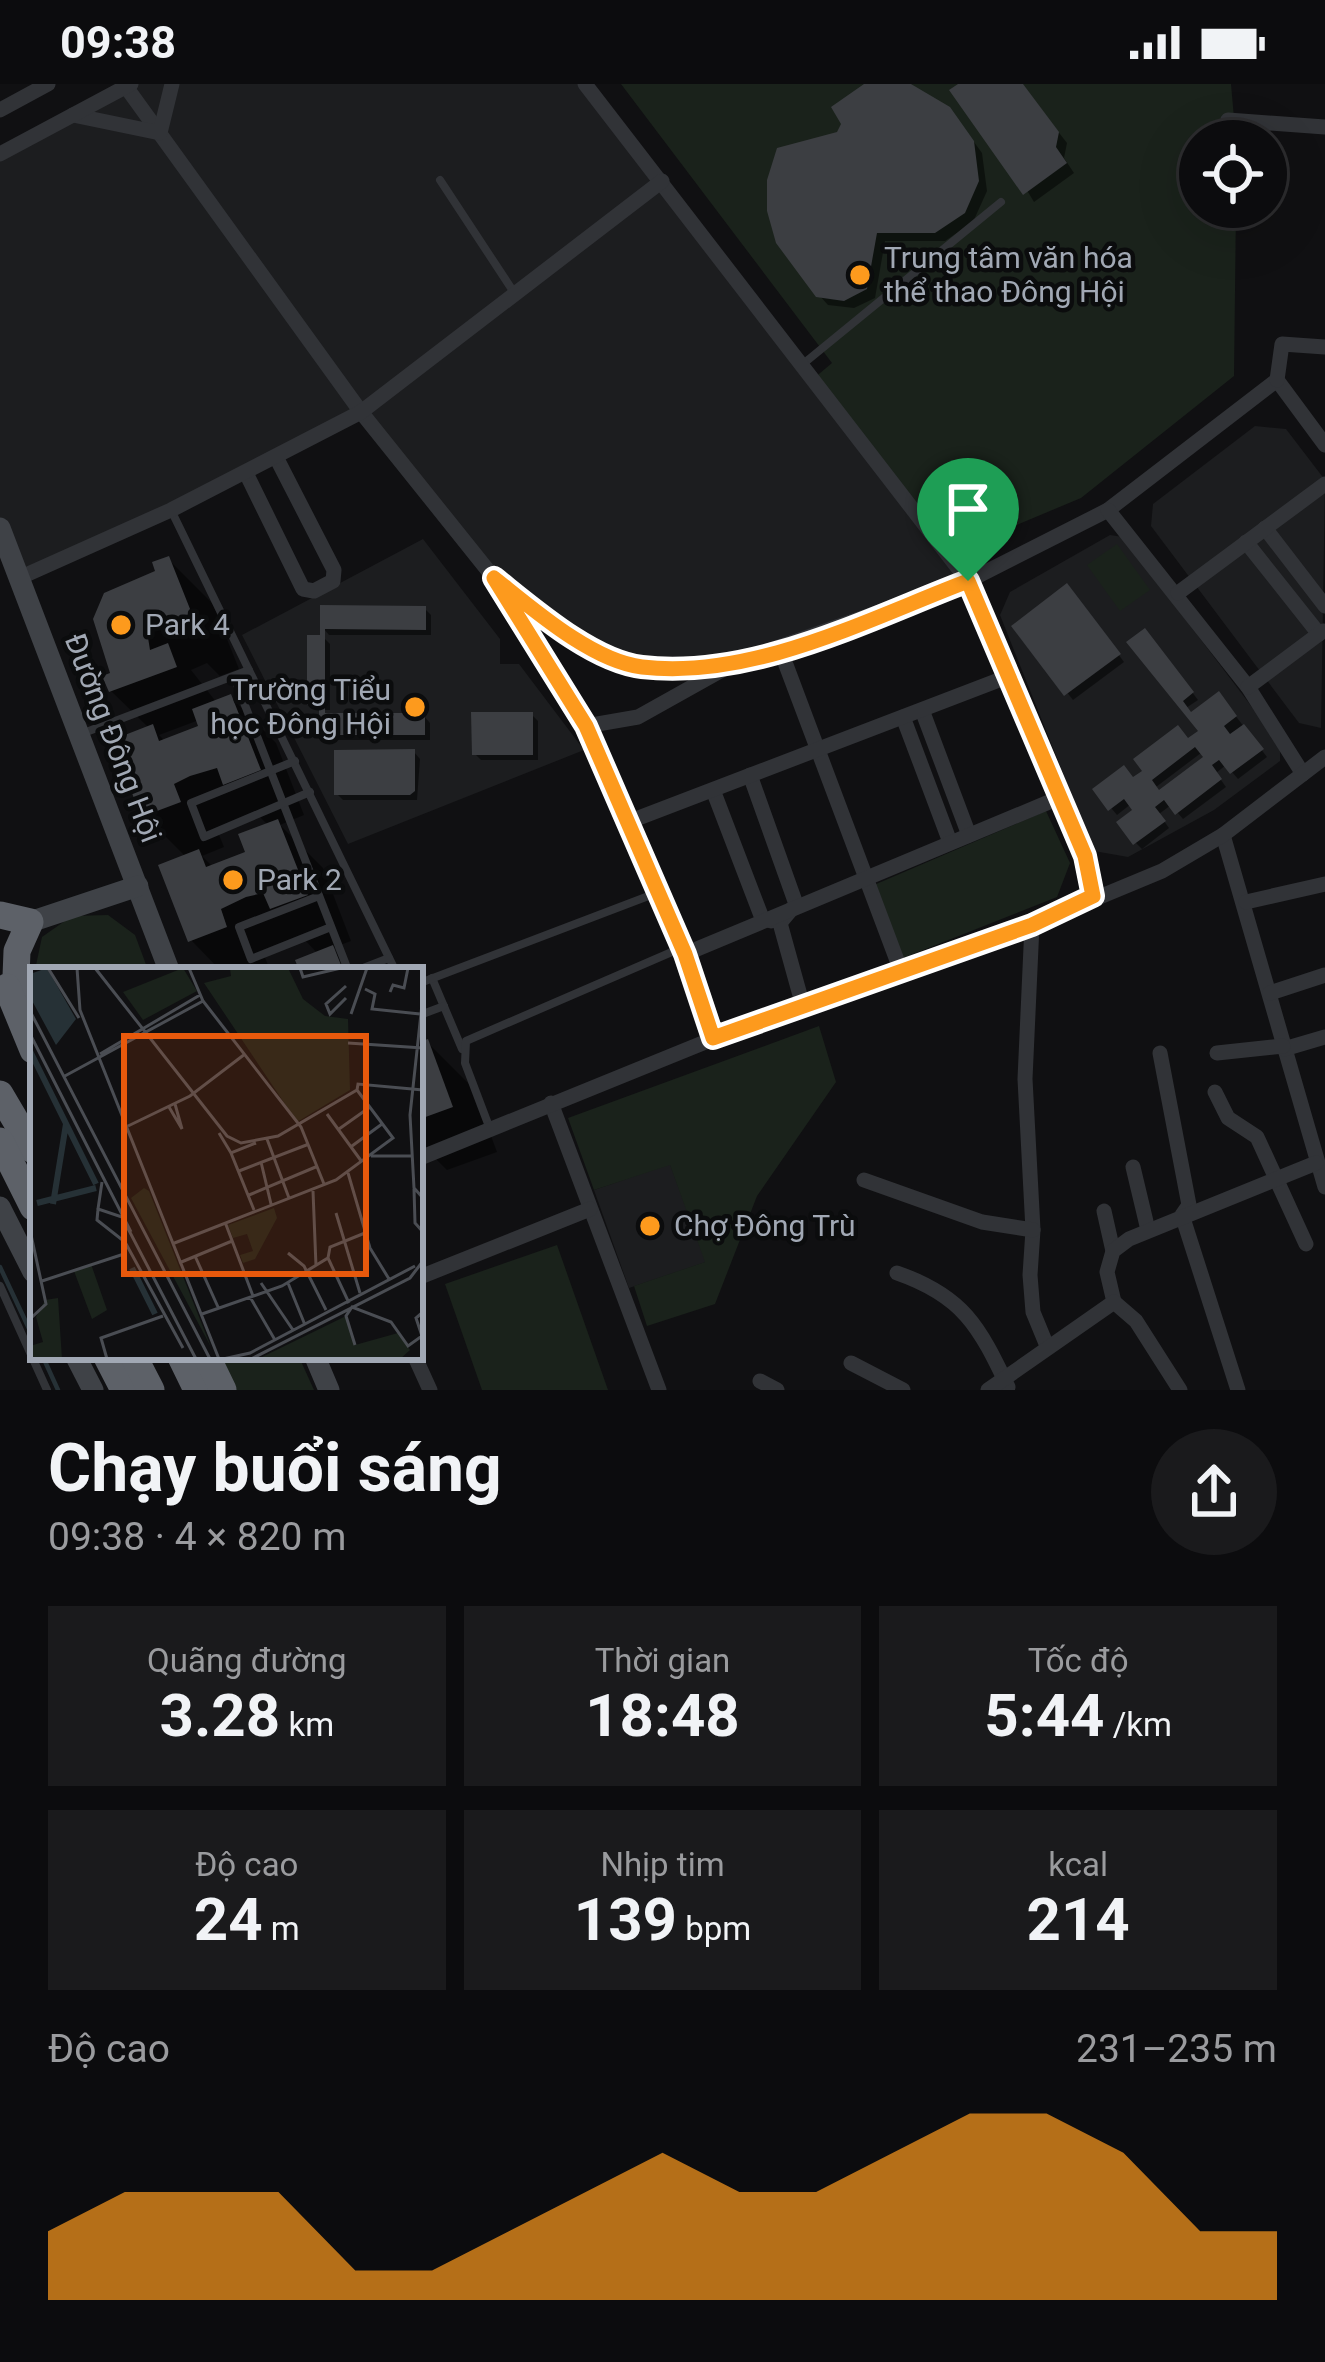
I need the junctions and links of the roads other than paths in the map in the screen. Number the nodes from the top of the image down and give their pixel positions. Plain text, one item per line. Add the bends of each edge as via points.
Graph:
1 (48, 84) edge
2 (172, 84) edge
3 (585, 84) edge
4 (127, 85) edge
5 (0, 110) edge
6 (73, 115) junction
7 (1287, 124) edge
8 (1325, 127) edge
9 (160, 133) junction
10 (0, 154) edge
11 (440, 180) dead end
12 (662, 181) junction
13 (1001, 202) dead end
14 (515, 295) junction
15 (1325, 347) edge
16 (802, 365) junction
17 (1276, 380) junction
18 (361, 412) junction
19 (1325, 445) edge
20 (276, 457) junction
21 (246, 472) junction
22 (1325, 484) edge
23 (1108, 510) junction
24 (171, 511) junction
25 (0, 528) edge
26 (1265, 528) junction
27 (1246, 542) junction
28 (494, 578) junction
29 (968, 581) junction
30 (9, 582) edge
31 (1178, 592) junction
32 (1325, 606) edge
33 (1322, 632) edge
34 (780, 649) junction
35 (736, 662) junction
36 (249, 670) junction
37 (1012, 675) junction
38 (234, 677) junction
39 (1248, 687) junction
40 (922, 710) junction
41 (903, 717) junction
42 (586, 726) junction
43 (80, 735) junction
44 (818, 749) junction
45 (1325, 757) edge
46 (295, 760) junction
47 (269, 771) junction
48 (1303, 774) junction
49 (750, 776) junction
50 (713, 790) junction
51 (310, 792) junction
52 (1061, 797) junction
53 (283, 805) junction
54 (628, 822) junction
55 (969, 835) junction
56 (1222, 835) junction
57 (950, 842) junction
58 (864, 880) junction
59 (1325, 884) edge
60 (138, 886) junction
61 (659, 892) junction
62 (319, 896) junction
63 (1093, 896) junction
64 (1246, 902) junction
65 (796, 904) junction
66 (0, 915) edge
67 (761, 918) junction
68 (30, 922) junction
69 (780, 923) junction
70 (1032, 925) junction
71 (331, 927) junction
72 (684, 951) junction
73 (389, 958) junction
74 (168, 967) edge
75 (347, 967) edge
76 (366, 967) edge
77 (394, 967) edge
78 (901, 971) junction
79 (0, 973) edge
80 (1325, 975) edge
81 (432, 978) junction
82 (423, 982) edge
83 (1270, 993) junction
84 (14, 1002) junction
85 (444, 1006) junction
86 (803, 1006) junction
87 (423, 1014) edge
88 (1325, 1037) edge
89 (713, 1038) junction
90 (30, 1041) edge
91 (1284, 1047) junction
92 (463, 1051) junction
93 (1160, 1053) dead end
94 (1216, 1053) dead end
95 (1215, 1092) dead end
96 (0, 1094) edge
97 (551, 1103) junction
98 (490, 1130) junction
99 (0, 1141) edge
100 (30, 1145) edge
101 (423, 1157) edge
102 (1316, 1162) junction
103 (1133, 1167) dead end
104 (864, 1180) dead end
105 (1276, 1180) junction
106 (1325, 1187) edge
107 (30, 1202) edge
108 (0, 1207) edge
109 (590, 1209) junction
110 (1105, 1211) dead end
111 (1182, 1215) junction
112 (1033, 1230) junction
113 (1148, 1230) junction
114 (1306, 1244) dead end
115 (1112, 1250) junction
116 (30, 1266) edge
117 (897, 1273) dead end
118 (423, 1276) edge
119 (0, 1286) edge
120 (1114, 1302) junction
121 (1047, 1346) junction
122 (30, 1352) edge
123 (33, 1360) edge
124 (78, 1360) edge
125 (109, 1360) edge
126 (136, 1360) edge
127 (182, 1360) edge
128 (208, 1360) edge
129 (316, 1360) edge
130 (416, 1360) edge
131 (851, 1363) dead end
132 (760, 1381) dead end
133 (1007, 1385) edge
134 (47, 1390) edge
135 (93, 1390) edge
136 (124, 1390) edge
137 (151, 1390) edge
138 (197, 1390) edge
139 (223, 1390) edge
140 (329, 1390) edge
141 (430, 1390) edge
142 (658, 1390) edge
143 (777, 1390) edge
144 (903, 1390) edge
145 (988, 1390) edge
146 (1180, 1390) edge
147 (1238, 1390) edge

1 - 5 street
2 - 9 street
3 - 12 street
4 - 6 street
4 - 9 street
6 - 9 street
6 - 10 street
7 - 8 street
9 - 18 street
11 - 14 lane
12 - 14 street
12 - 16 street
13 - 16 lane
14 - 18 street
15 - 17 street via 1282,344
16 - 29 street
17 - 19 street
17 - 23 street
18 - 20 street
18 - 28 street
20 - 21 street
20 - 21 street via 334,570 333,580 314,591 303,589
21 - 24 street
22 - 26 street
23 - 29 street
23 - 31 street
24 - 30 street
24 - 36 lane
25 - 30 street, Đường Đông Hội
26 - 27 street
26 - 32 street
27 - 31 street
27 - 33 street
28 - 35 street via 564,633 640,667
28 - 42 street
29 - 34 street
29 - 37 street
30 - 43 street, Đường Đông Hội
31 - 39 street
33 - 39 street
34 - 35 street
34 - 44 street
35 - 42 street via 638,717
36 - 38 lane
36 - 46 lane
37 - 40 street
37 - 52 street
38 - 43 lane
38 - 47 lane
39 - 48 street
40 - 41 street
40 - 55 street
41 - 44 street
41 - 57 street
42 - 54 street
43 - 60 street, Đường Đông Hội
44 - 49 street
44 - 58 street
45 - 48 street
46 - 47 lane
46 - 51 lane
47 - 53 lane
47 - 53 lane via 191,803 204,837
48 - 56 street
49 - 50 street
49 - 65 street
50 - 54 street
50 - 67 street
51 - 53 lane
51 - 73 lane
52 - 55 street
52 - 63 street
53 - 62 lane
54 - 61 street
55 - 57 street
56 - 63 street via 1162,871
56 - 64 street
57 - 58 street
58 - 65 street
58 - 78 street
59 - 64 street
60 - 68 street
60 - 74 street, Đường Đông Hội
61 - 72 street
61 - 81 lane
62 - 71 lane
62 - 71 lane via 239,927 251,959
63 - 70 street
64 - 83 street
65 - 67 street
65 - 69 street
66 - 68 highway
67 - 69 street
67 - 72 street
68 - 84 highway via 17,951
69 - 86 street
70 - 78 street
70 - 112 street via 1025,1079
71 - 75 lane
72 - 89 street
72 - 92 lane via 478,1032
73 - 76 lane
73 - 77 lane
78 - 86 street
79 - 84 highway
80 - 83 street
81 - 82 lane
81 - 85 lane
83 - 91 street
84 - 90 highway
85 - 87 lane
85 - 92 lane
86 - 89 street
88 - 91 street
89 - 97 street
91 - 94 street
91 - 102 street
92 - 98 lane
93 - 111 street via 1189,1205
95 - 105 street via 1228,1118 1257,1136
96 - 100 highway
97 - 98 street
97 - 109 street
98 - 101 street
99 - 107 highway
102 - 105 street
102 - 106 street
103 - 113 street
104 - 112 street via 982,1222
105 - 111 street
105 - 114 street
108 - 116 street
109 - 118 street
109 - 142 street
110 - 115 street
111 - 113 street
111 - 147 street
112 - 121 street via 1033,1312
113 - 115 street
115 - 120 street
117 - 133 street via 958,1303
119 - 122 lane
120 - 121 street
120 - 146 street via 1136,1321
121 - 133 street
123 - 134 lane
124 - 135 street
125 - 136 highway
126 - 137 highway
127 - 138 highway
128 - 139 highway
129 - 140 street
130 - 141 street
131 - 144 street
132 - 143 street
133 - 145 street

